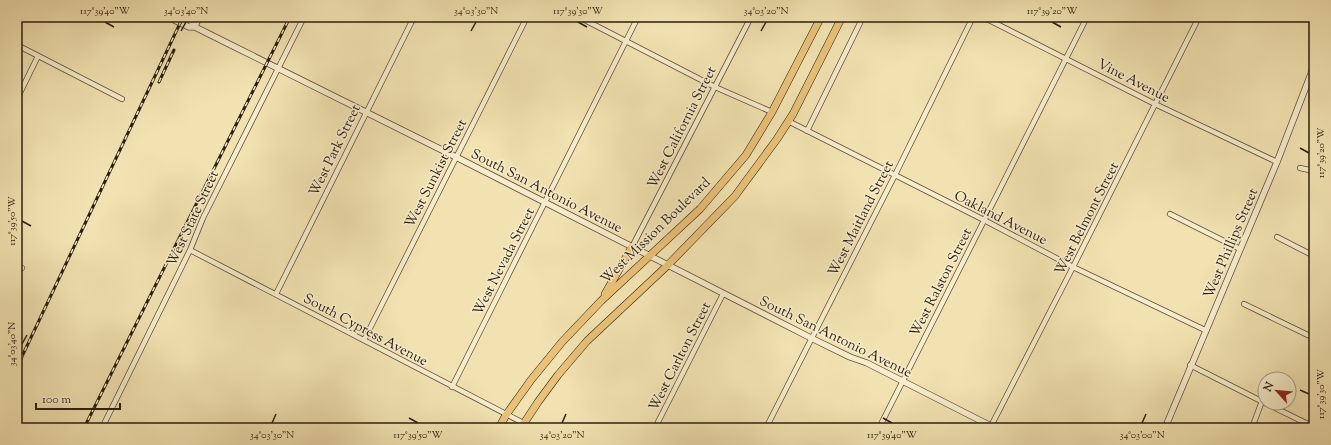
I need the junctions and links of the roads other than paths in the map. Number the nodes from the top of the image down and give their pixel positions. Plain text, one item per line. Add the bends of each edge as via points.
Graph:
1 (168, 17) edge
2 (184, 17) edge
3 (200, 17) edge
4 (304, 17) edge
5 (414, 17) edge
6 (527, 17) edge
7 (579, 17) edge
8 (638, 17) edge
9 (751, 17) edge
10 (821, 17) edge
11 (842, 17) edge
12 (863, 17) edge
13 (973, 17) edge
14 (983, 17) edge
15 (1087, 17) edge
16 (1199, 17) edge
17 (195, 27) junction
18 (626, 41) junction
19 (17, 45) edge
20 (38, 56) junction
21 (1066, 58) junction
22 (1314, 66) edge
23 (278, 68) junction
24 (1312, 78) edge
25 (715, 87) junction
26 (17, 99) edge
27 (122, 99) dead end
28 (1155, 104) junction
29 (365, 112) junction
30 (772, 112) junction
31 (788, 121) junction
32 (807, 130) junction
33 (456, 157) junction
34 (1277, 162) junction
35 (1300, 168) dead end
36 (1314, 171) edge
37 (895, 176) junction
38 (544, 203) junction
39 (1170, 214) dead end
40 (984, 220) junction
41 (1277, 237) dead end
42 (632, 247) junction
43 (1240, 249) junction
44 (190, 250) junction
45 (650, 256) junction
46 (1314, 256) edge
47 (17, 265) edge
48 (668, 265) junction
49 (1073, 267) junction
50 (22, 268) dead end
51 (276, 294) junction
52 (723, 294) junction
53 (601, 301) junction
54 (1244, 304) dead end
55 (1205, 330) junction
56 (811, 338) junction
57 (1314, 338) edge
58 (364, 340) junction
59 (1190, 365) junction
60 (902, 381) junction
61 (452, 387) junction
62 (1257, 398) edge
63 (1260, 411) edge
64 (1282, 411) edge
65 (506, 415) junction
66 (523, 426) edge
67 (992, 427) edge
68 (1314, 427) edge
69 (102, 428) edge
70 (499, 428) edge
71 (533, 428) edge
72 (655, 428) edge
73 (766, 428) edge
74 (879, 428) edge
75 (1165, 428) edge
76 (1252, 428) edge

1 - 17 street, South San Antonio Avenue via 189,27
2 - 17 street, South San Antonio Avenue
3 - 17 street
4 - 23 street, West State Street
5 - 29 street, West Park Street
6 - 33 street, West Sunkist Street
7 - 18 street
8 - 18 street, West Nevada Street
9 - 25 street, West California Street
10 - 30 main road, West Mission Boulevard
11 - 31 main road
12 - 32 street
13 - 37 street, West Maitland Street
14 - 21 street, Vine Avenue
15 - 21 street, West Ralston Street
16 - 28 street, West Belmont Street
17 - 23 street, South San Antonio Avenue
18 - 25 street
18 - 38 street, West Nevada Street
19 - 20 street
20 - 26 street
20 - 27 street
21 - 28 street, Vine Avenue
21 - 40 street, West Ralston Street
22 - 24 street, West Phillips Street
23 - 29 street, South San Antonio Avenue
23 - 44 street, West State Street via 203,218
24 - 34 street, West Phillips Street
25 - 30 street
25 - 42 street, West California Street
28 - 34 street, Vine Avenue
28 - 49 street, West Belmont Street
29 - 33 street, South San Antonio Avenue
29 - 51 street, West Park Street
30 - 45 main road, West Mission Boulevard via 746,155 700,209
31 - 32 street, Oakland Avenue
31 - 48 main road via 735,196
32 - 37 street, Oakland Avenue
33 - 38 street, South San Antonio Avenue
33 - 58 street, West Sunkist Street
34 - 43 street, West Phillips Street
35 - 36 street
37 - 40 street, Oakland Avenue
37 - 56 street, West Maitland Street
38 - 42 street, South San Antonio Avenue
38 - 61 street, West Nevada Street
39 - 43 street
40 - 49 street, Oakland Avenue
40 - 60 street, West Ralston Street
41 - 46 street
42 - 45 street, South San Antonio Avenue
42 - 53 main road
43 - 55 street, West Phillips Street
44 - 51 street, South Cypress Avenue
44 - 69 street, West State Street
45 - 48 street, South San Antonio Avenue
45 - 53 main road, West Mission Boulevard
47 - 50 street
48 - 52 street, South San Antonio Avenue
48 - 66 main road via 587,341 558,375
49 - 55 street, Oakland Avenue
49 - 67 street, West Belmont Street
51 - 58 street, South Cypress Avenue
52 - 56 street, South San Antonio Avenue
52 - 72 street, West Carlton Street
53 - 65 main road, West Mission Boulevard via 562,342
54 - 57 street
55 - 59 street, West Phillips Street
56 - 60 street, South San Antonio Avenue
56 - 73 street, West Maitland Street
58 - 61 street, South Cypress Avenue
59 - 62 street
59 - 75 street, West Phillips Street
60 - 67 street, South San Antonio Avenue
60 - 74 street, West Ralston Street
61 - 65 street, South Cypress Avenue
63 - 76 street
64 - 68 street
65 - 66 street, South Cypress Avenue
65 - 70 main road, West Mission Boulevard
66 - 71 street, South Cypress Avenue

